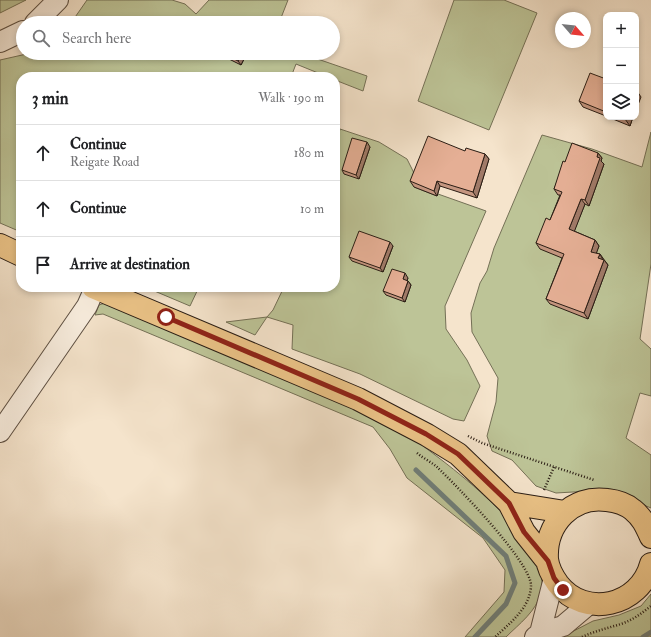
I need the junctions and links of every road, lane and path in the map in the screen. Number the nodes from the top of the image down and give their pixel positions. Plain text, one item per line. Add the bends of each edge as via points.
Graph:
1 (58, 0) edge
2 (42, 16) edge
3 (16, 35) edge
4 (0, 42) edge
5 (0, 245) edge
6 (16, 253) edge
7 (92, 292) edge
8 (106, 292) edge
9 (0, 432) edge
10 (482, 443) dead end
11 (416, 453) dead end
12 (541, 497) dead end
13 (509, 503) junction
14 (565, 512) junction
15 (641, 512) edge
16 (651, 537) edge
17 (551, 569) junction
18 (650, 570) edge
19 (589, 604) junction
20 (651, 606) edge
21 (537, 635) edge
22 (495, 637) edge
23 (582, 637) edge

1 - 2 street
3 - 4 street
5 - 6 main road
7 - 9 street via 88,306
8 - 13 main road via 314,380 398,419 458,454
10 - 12 path via 554,466
11 - 22 path via 436,467 473,506 525,568 531,584 528,601
13 - 14 main road
13 - 17 main road via 524,532
14 - 15 main road via 580,502 598,498 616,501
14 - 17 main road via 554,526 548,543
15 - 16 main road
17 - 19 main road via 563,590 575,599
17 - 21 street
18 - 19 main road via 638,588 624,599 607,605
19 - 21 street via 563,626
20 - 23 path via 622,623

